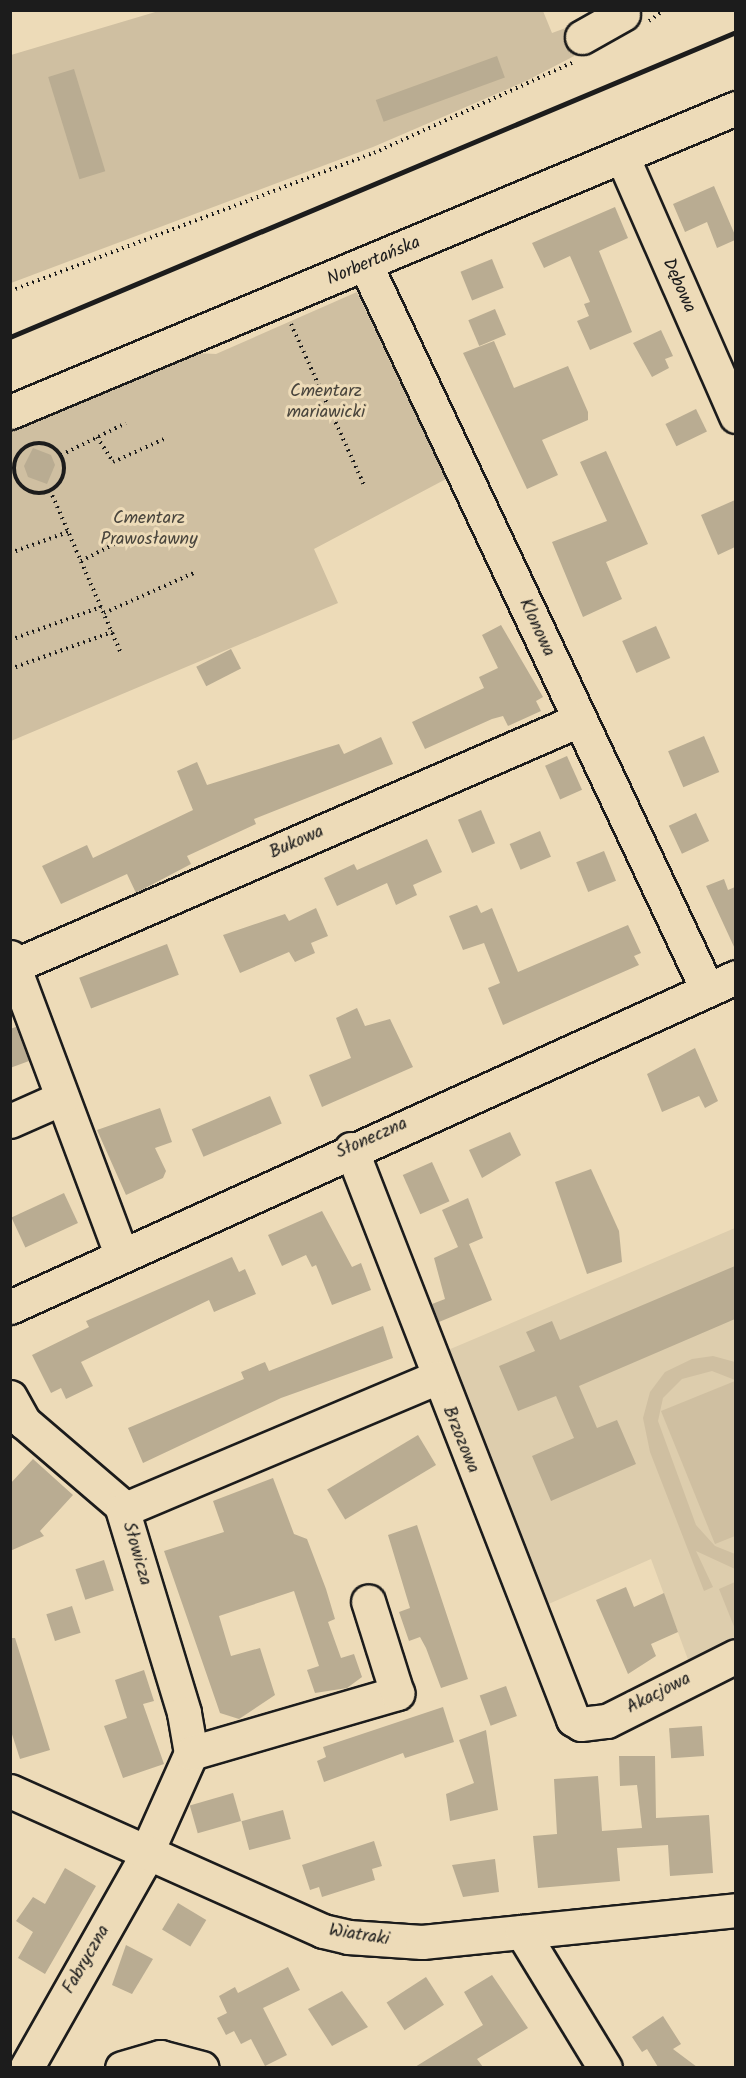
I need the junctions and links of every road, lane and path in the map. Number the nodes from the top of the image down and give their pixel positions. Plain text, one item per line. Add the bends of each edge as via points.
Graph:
1 (664, 10) edge
2 (630, 15) edge
3 (582, 47) joint
4 (735, 108) edge
5 (622, 156) junction
6 (366, 266) junction
7 (10, 291) edge
8 (287, 315) dead end
9 (10, 412) edge
10 (735, 416) edge
11 (126, 423) dead end
12 (97, 437) junction
13 (164, 440) dead end
14 (61, 455) junction
15 (16, 479) junction
16 (10, 481) edge
17 (364, 487) dead end
18 (50, 490) junction
19 (68, 532) junction
20 (120, 541) dead end
21 (10, 553) edge
22 (81, 561) junction
23 (195, 572) dead end
24 (101, 607) junction
25 (104, 613) junction
26 (112, 632) junction
27 (10, 640) edge
28 (120, 651) dead end
29 (10, 669) edge
30 (579, 720) junction
31 (13, 961) edge
32 (721, 983) edge
33 (62, 1098) junction
34 (10, 1122) edge
35 (351, 1149) junction
36 (121, 1254) junction
37 (10, 1307) edge
38 (436, 1378) junction
39 (10, 1397) edge
40 (123, 1510) junction
41 (368, 1601) dead end
42 (735, 1656) edge
43 (581, 1724) joint
44 (191, 1753) junction
45 (10, 1791) edge
46 (147, 1852) junction
47 (735, 1910) edge
48 (522, 1932) junction
49 (26, 2067) edge
50 (122, 2067) edge
51 (202, 2067) edge
52 (605, 2067) edge

1 - 2 path
2 - 3 street
3 - 7 path via 374,153
4 - 5 street, Norbertańska
5 - 6 street, Norbertańska
5 - 10 street, Dębowa
6 - 9 street, Norbertańska
6 - 30 street, Klonowa
8 - 17 path
11 - 12 path
12 - 13 path via 113,462
12 - 14 path
14 - 15 path via 48,444 30,444 17,455
14 - 18 path via 64,472
15 - 16 path
15 - 18 path via 27,490
18 - 19 path
19 - 21 path
19 - 22 path
20 - 22 path
22 - 24 path
23 - 25 path
24 - 25 path
24 - 27 path
25 - 26 path
26 - 28 path
26 - 29 path
30 - 31 street, Bukowa
30 - 32 street, Klonowa
31 - 33 street, Bukowa
32 - 35 street, Słoneczna
33 - 34 street
33 - 36 street, Bukowa
35 - 36 street, Słoneczna
35 - 38 street, Brzozowa
36 - 37 street, Słoneczna
38 - 40 street
38 - 43 street, Brzozowa via 567,1709
39 - 40 street, Słowicza via 24,1422
40 - 44 street, Słowicza
41 - 44 street via 398,1693
42 - 43 street, Akacjowa via 607,1721
44 - 46 street
45 - 46 street, Wiatraki
46 - 48 street, Wiatraki via 323,1932 422,1942
46 - 49 street, Fabryczna
47 - 48 street, Wiatraki
48 - 52 street
50 - 51 street via 160,2057

